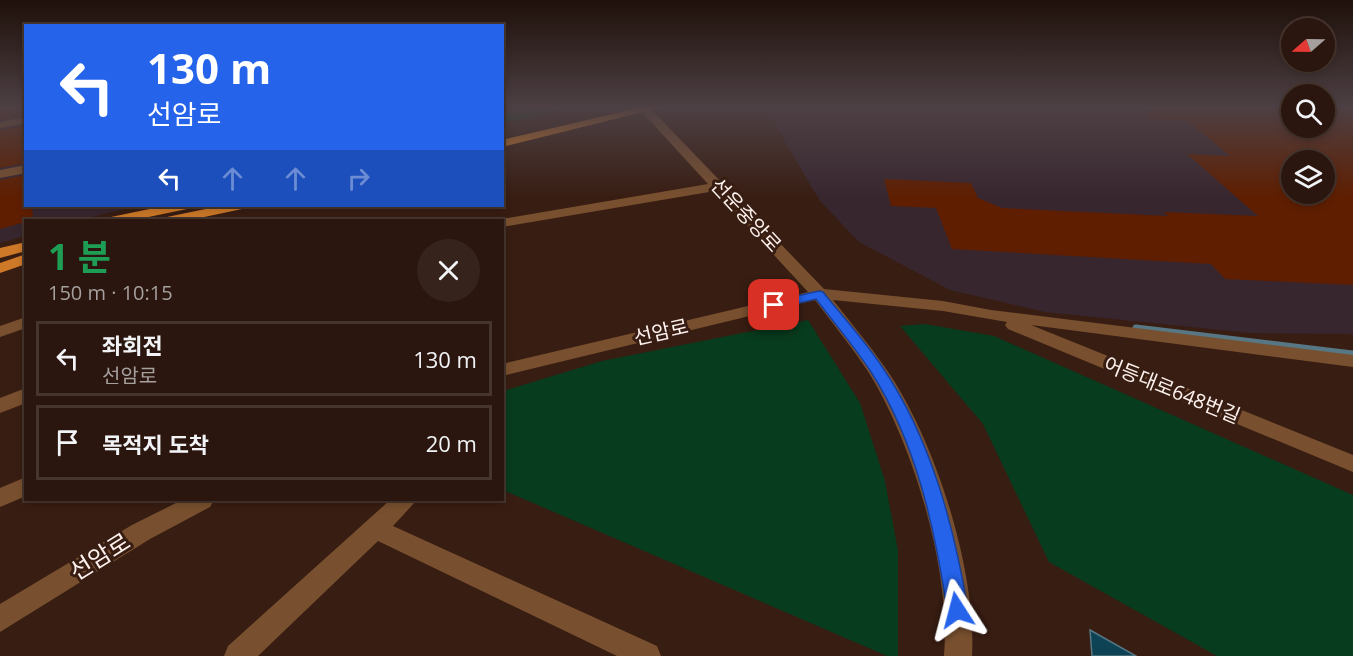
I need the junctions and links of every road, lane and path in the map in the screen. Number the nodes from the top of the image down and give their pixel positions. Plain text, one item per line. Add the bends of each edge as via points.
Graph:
1 (533, 137) edge
2 (678, 137) edge
3 (504, 144) edge
4 (24, 169) edge
5 (0, 174) edge
6 (719, 186) junction
7 (177, 207) edge
8 (232, 207) edge
9 (121, 219) edge
10 (177, 219) edge
11 (504, 223) edge
12 (24, 247) edge
13 (0, 253) edge
14 (24, 260) edge
15 (0, 268) edge
16 (819, 294) junction
17 (991, 315) junction
18 (24, 323) edge
19 (0, 332) edge
20 (1353, 361) edge
21 (504, 370) edge
22 (24, 396) edge
23 (0, 406) edge
24 (1353, 464) edge
25 (24, 487) edge
26 (0, 498) edge
27 (200, 501) edge
28 (404, 501) edge
29 (374, 528) junction
30 (0, 619) edge
31 (238, 656) edge
32 (648, 656) edge
33 (958, 656) edge

1 - 3 main road
2 - 6 street, 선운중앙로
4 - 5 street
6 - 11 street
6 - 16 street, 선운중앙로
7 - 9 main road
8 - 10 main road
12 - 13 main road
14 - 15 main road
16 - 17 street, 선암로 via 943,306
16 - 21 street, 선암로
16 - 33 street, 선운중앙로 via 877,370 907,423 949,556 960,628
17 - 20 street
17 - 24 street, 어등대로648번길
18 - 19 street
22 - 23 street
25 - 26 street
27 - 30 street, 선암로 via 141,532
28 - 29 street
29 - 31 street
29 - 32 street

